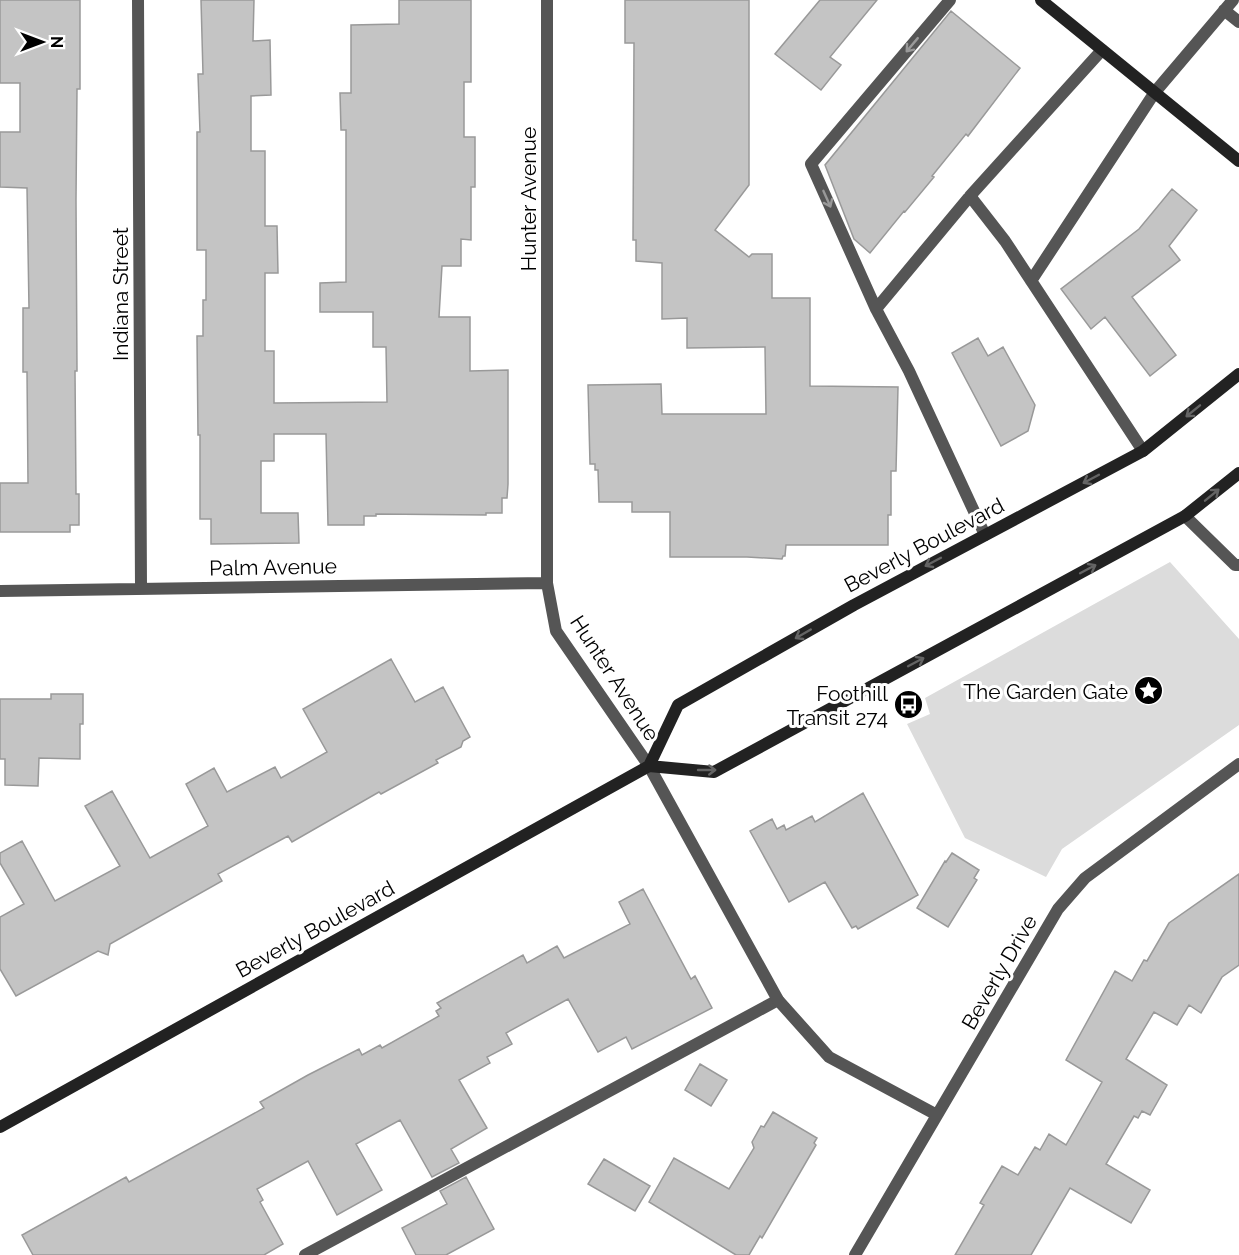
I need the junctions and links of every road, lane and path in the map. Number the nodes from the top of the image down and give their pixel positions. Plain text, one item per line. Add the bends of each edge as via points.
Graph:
1 (138, 0) edge
2 (547, 0) edge
3 (950, 0) edge
4 (1041, 0) edge
5 (1233, 0) edge
6 (1224, 10) junction
7 (1239, 22) edge
8 (1102, 50) junction
9 (1155, 92) junction
10 (1239, 160) edge
11 (970, 196) junction
12 (1030, 281) junction
13 (876, 309) junction
14 (1239, 374) edge
15 (1143, 451) junction
16 (1239, 473) edge
17 (1185, 516) junction
18 (985, 535) junction
19 (1239, 565) edge
20 (547, 583) junction
21 (141, 588) junction
22 (0, 591) edge
23 (1239, 764) edge
24 (649, 766) junction
25 (778, 1000) junction
26 (938, 1115) junction
27 (0, 1127) edge
28 (305, 1255) edge
29 (855, 1255) edge

1 - 21 street, Indiana Street
2 - 20 street, Hunter Avenue
3 -> 13 street via 811,164
4 - 8 main road
5 - 6 street
6 - 7 street
6 - 9 street
8 - 9 main road
8 - 11 street
9 - 10 main road
9 - 12 street
11 - 12 street
11 - 13 street
12 - 15 street
13 - 18 street via 909,370
14 -> 15 main road, Beverly Boulevard
15 -> 18 main road, Beverly Boulevard
17 -> 16 main road
17 - 19 street
24 -> 17 main road via 714,772
18 -> 24 main road, Beverly Boulevard via 678,705
20 - 21 street, Palm Avenue
20 - 24 street, Hunter Avenue via 556,631
21 - 22 street, Palm Avenue
23 - 26 street, Beverly Drive via 1085,878 1058,909
24 - 25 street, Hunter Avenue
24 - 27 main road, Beverly Boulevard
25 - 26 street, Hunter Avenue via 829,1057
25 - 28 street
26 - 29 street, Beverly Drive

